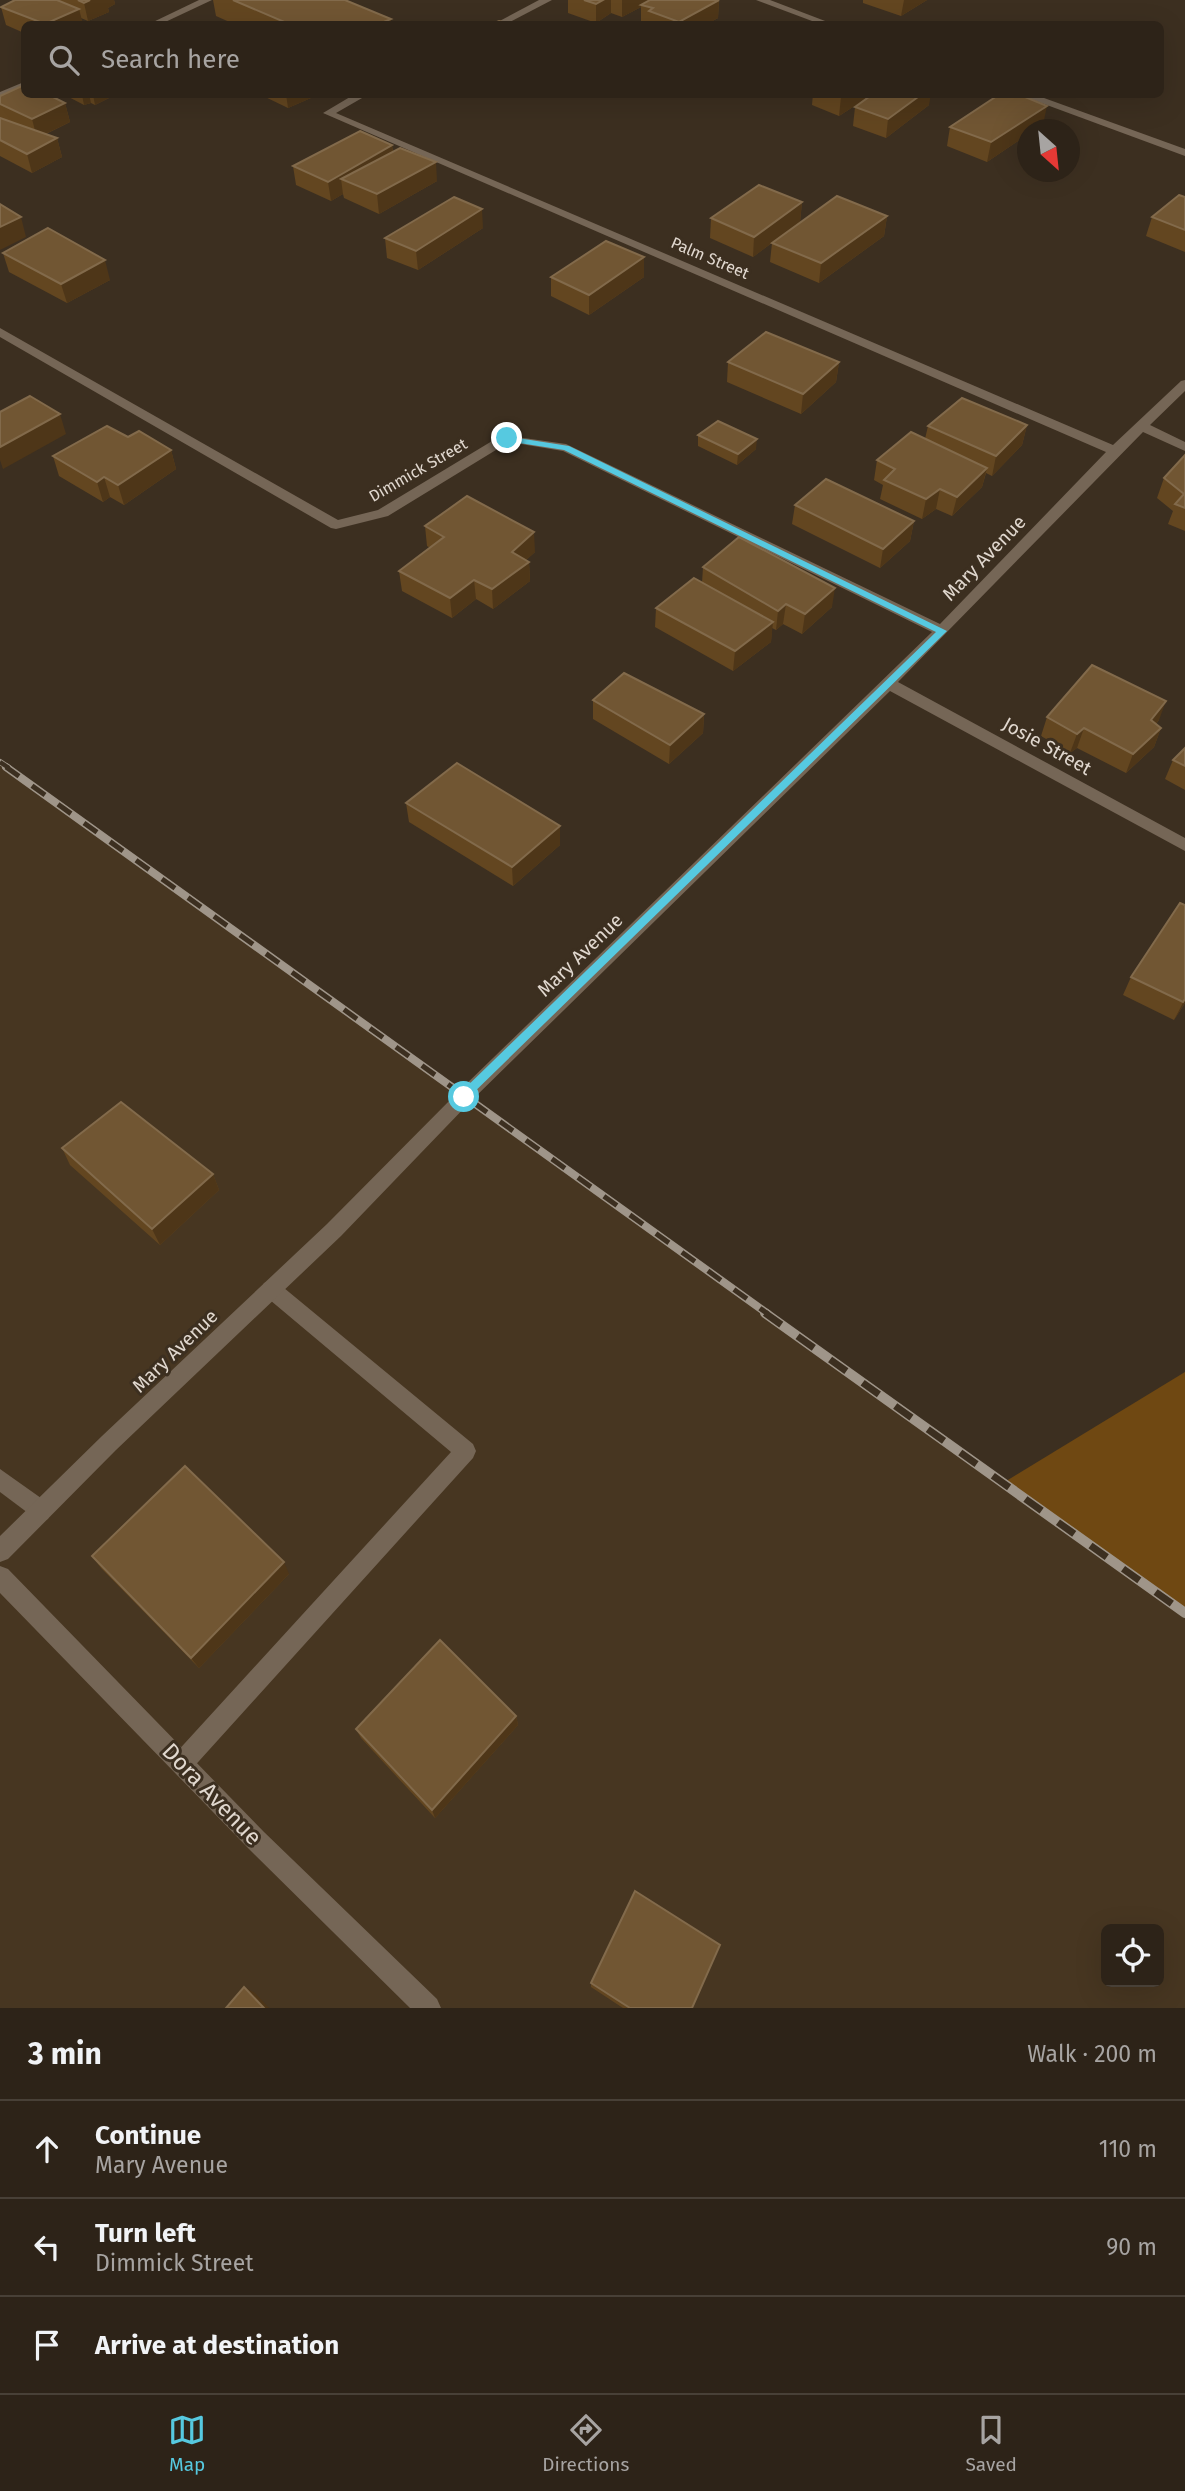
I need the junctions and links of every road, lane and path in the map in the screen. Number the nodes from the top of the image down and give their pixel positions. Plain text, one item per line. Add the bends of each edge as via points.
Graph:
1 (207, 0) edge
2 (547, 0) edge
3 (761, 0) edge
4 (161, 21) edge
5 (505, 21) edge
6 (820, 21) edge
7 (21, 86) edge
8 (0, 96) edge
9 (356, 98) edge
10 (1033, 98) edge
11 (1185, 153) edge
12 (0, 332) edge
13 (1185, 384) edge
14 (1141, 426) junction
15 (1185, 447) edge
16 (1115, 451) junction
17 (942, 631) junction
18 (889, 684) junction
19 (1185, 845) edge
20 (271, 1289) junction
21 (0, 1479) edge
22 (40, 1511) junction
23 (0, 1551) edge
24 (0, 1577) edge
25 (182, 1763) junction
26 (428, 2008) edge

1 - 4 street
2 - 5 street
3 - 6 street
7 - 8 street
9 - 16 street, Palm Street via 328,113
10 - 11 street
12 - 17 street, Dimmick Street via 336,525 383,513 507,438 566,448
13 - 14 street, Mary Avenue
14 - 15 street
14 - 16 street, Mary Avenue
16 - 17 street, Mary Avenue
17 - 18 street, Mary Avenue
18 - 19 street, Josie Street
18 - 20 street, Mary Avenue
20 - 22 street, Mary Avenue
20 - 25 street via 466,1451
21 - 22 street
22 - 23 street, Mary Avenue
24 - 25 street, Dora Avenue
25 - 26 street, Dora Avenue

